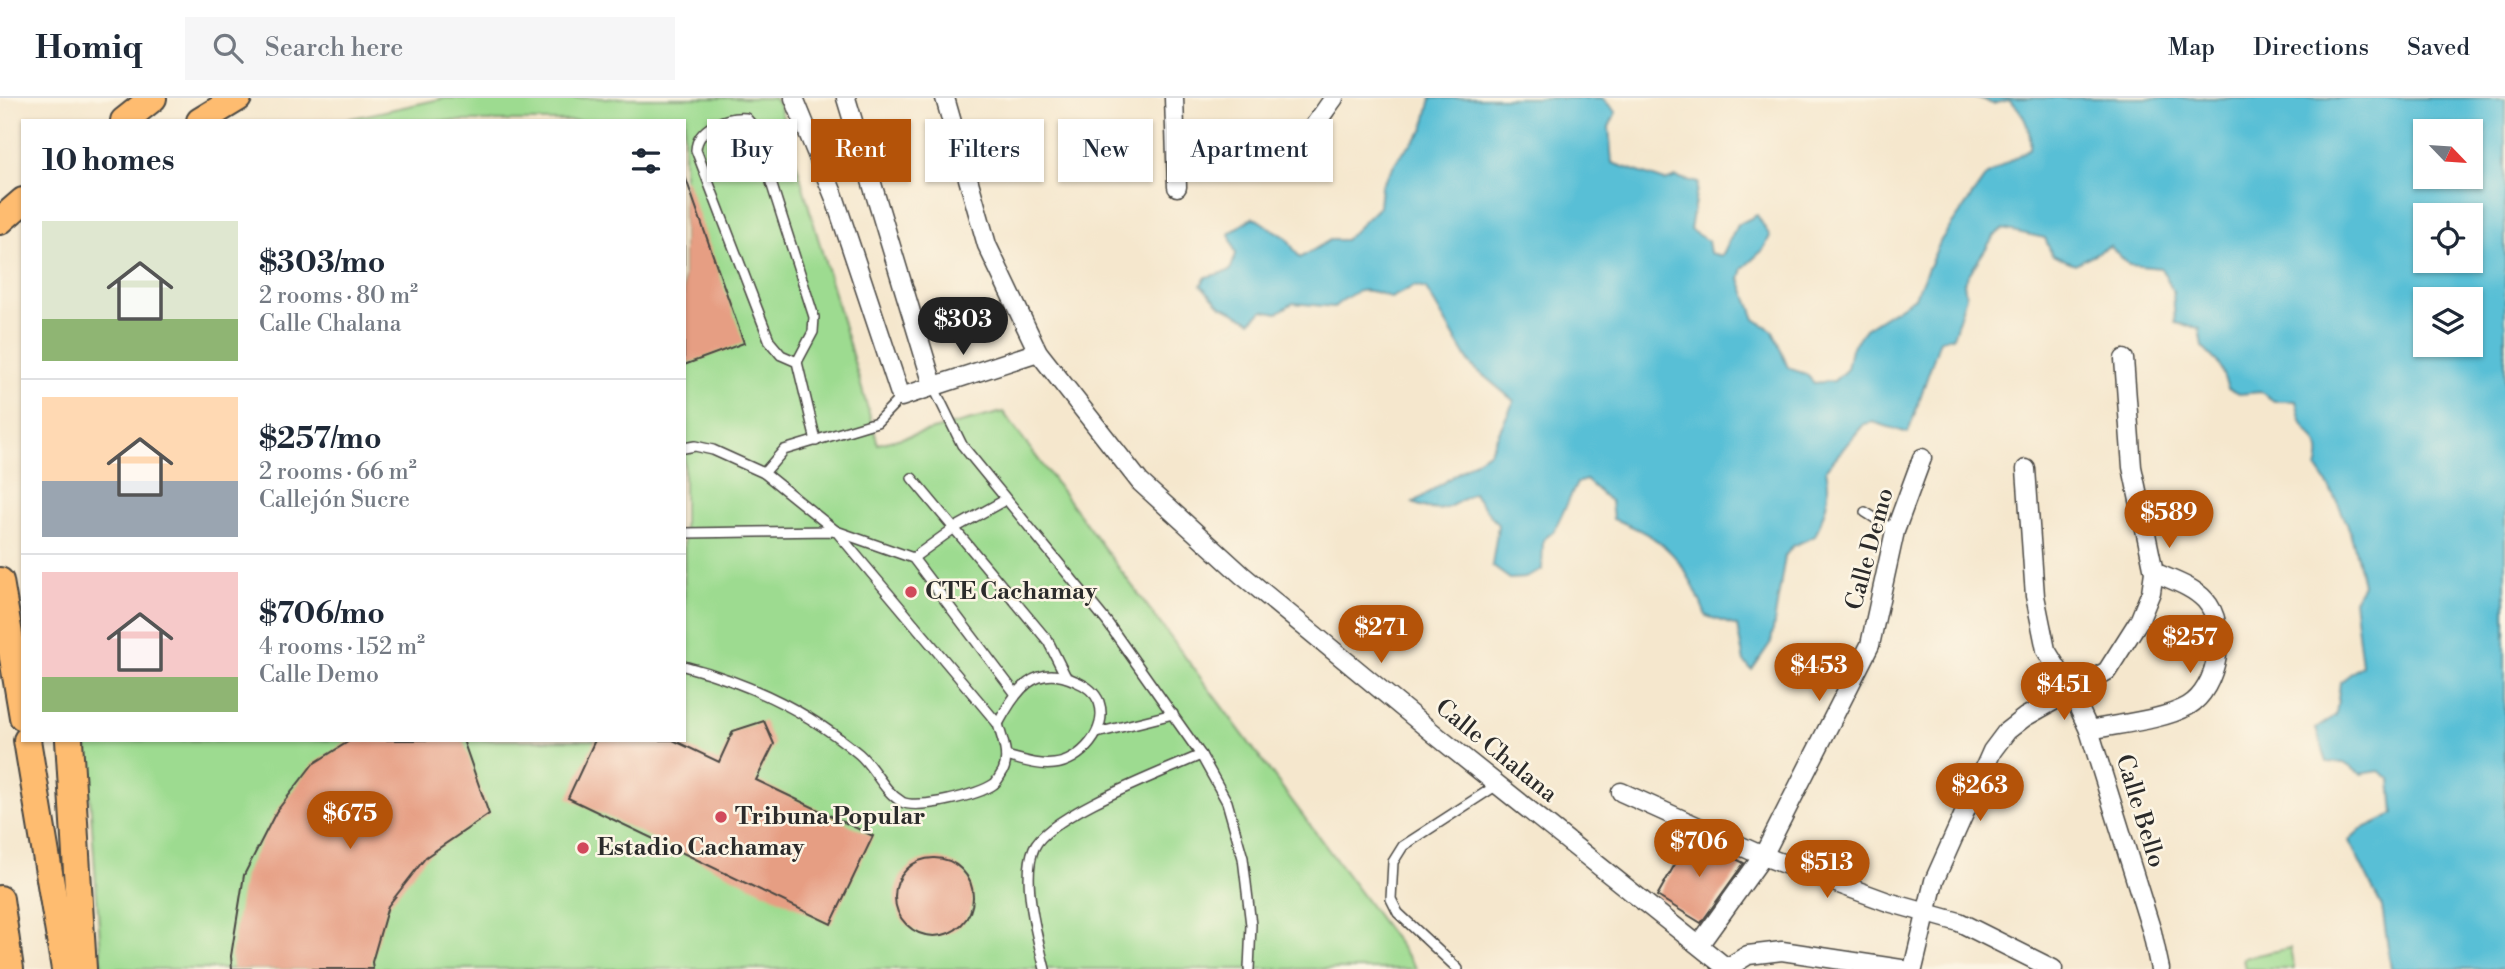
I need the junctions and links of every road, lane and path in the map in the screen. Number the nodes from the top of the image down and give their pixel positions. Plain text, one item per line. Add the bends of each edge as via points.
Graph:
1 (153, 98) edge
2 (238, 98) edge
3 (794, 98) edge
4 (846, 98) edge
5 (946, 98) edge
6 (1174, 98) edge
7 (1334, 98) edge
8 (127, 119) edge
9 (203, 119) edge
10 (1175, 119) edge
11 (1319, 119) edge
12 (1177, 182) edge
13 (1177, 187) dead end
14 (21, 203) edge
15 (0, 221) edge
16 (1038, 352) junction
17 (2124, 359) dead end
18 (797, 362) junction
19 (933, 385) junction
20 (901, 397) junction
21 (816, 440) junction
22 (686, 448) edge
23 (1922, 458) dead end
24 (2026, 469) dead end
25 (764, 473) junction
26 (912, 478) dead end
27 (1005, 500) junction
28 (1865, 512) dead end
29 (953, 529) junction
30 (836, 531) junction
31 (1895, 531) junction
32 (686, 533) edge
33 (913, 558) junction
34 (2154, 572) junction
35 (0, 581) edge
36 (686, 666) edge
37 (1066, 677) junction
38 (2071, 691) junction
39 (1015, 693) junction
40 (21, 706) edge
41 (1173, 714) junction
42 (998, 724) junction
43 (2089, 730) junction
44 (1097, 733) junction
45 (27, 742) edge
46 (69, 742) edge
47 (1200, 755) junction
48 (1006, 756) junction
49 (1497, 785) junction
50 (1621, 792) dead end
51 (1763, 856) junction
52 (0, 899) edge
53 (1926, 912) junction
54 (1699, 945) junction
55 (1727, 968) edge
56 (10, 969) edge
57 (65, 969) edge
58 (83, 969) edge
59 (1045, 969) edge
60 (1249, 969) edge
61 (1458, 969) edge
62 (1901, 969) edge
63 (1913, 969) edge
64 (2053, 969) edge
65 (2160, 969) edge

1 - 8 main road
2 - 9 main road
3 - 20 street via 834,196
4 - 19 street
5 - 16 street, Calle Chalana via 987,245
6 - 10 street
7 - 11 street
12 - 13 street
14 - 15 main road
16 - 19 street
16 - 49 street, Calle Chalana via 1140,482 1242,575
17 - 34 street via 2132,467
18 - 18 lane via 811,340 814,317 752,125 746,118 736,117 703,132 696,150 771,342 781,355
18 - 21 lane
19 - 20 street
19 - 27 lane via 962,445
20 - 21 lane via 877,422
21 - 25 lane via 784,450
22 - 25 lane via 713,450
23 - 31 street, Calle Demo
24 - 38 street, Calle Bello via 2035,596 2046,650
25 - 30 lane
26 - 29 lane
27 - 29 lane
27 - 41 lane via 1107,622
28 - 31 lane
29 - 33 lane
29 - 37 lane via 1048,641
30 - 32 lane
30 - 33 lane
30 - 42 lane
31 - 51 street, Calle Demo via 1870,645
33 - 39 lane
34 - 38 street via 2140,619 2107,671
34 - 43 street via 2194,590 2207,602 2215,617 2217,650 2211,676 2202,695 2187,707
35 - 40 main road
36 - 48 lane via 792,706 869,762 892,794 909,805 945,801 994,784
37 - 39 lane via 1040,675
37 - 44 lane via 1087,687 1099,702
38 - 43 street, Calle Bello
38 - 53 street via 2007,731 1992,751 1934,881
39 - 42 lane
41 - 44 lane
41 - 47 lane
42 - 48 lane
43 - 65 street, Calle Bello
44 - 48 lane via 1071,760 1036,764
45 - 57 main road
46 - 58 main road
47 - 59 lane via 1071,815 1041,836 1030,867 1036,933
47 - 60 lane via 1227,802 1243,858 1251,925
49 - 54 street, Calle Chalana
49 - 61 lane via 1403,846 1394,862 1391,899 1398,913
50 - 51 street
51 - 53 street
51 - 54 street, Calle Demo
52 - 56 main road
53 - 63 street
53 - 64 street via 1959,922
54 - 55 street, Calle Chalana
55 - 62 street via 1748,955 1782,951

